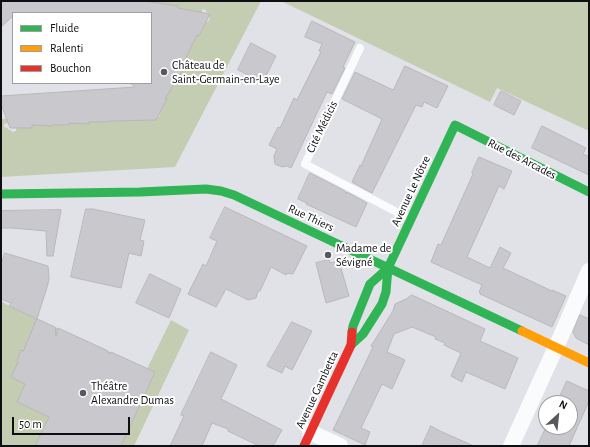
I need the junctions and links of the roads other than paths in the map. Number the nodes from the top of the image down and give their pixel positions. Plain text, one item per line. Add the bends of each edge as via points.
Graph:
1 (360, 48) dead end
2 (455, 125) joint
3 (589, 192) edge
4 (1, 194) edge
5 (411, 219) junction
6 (388, 268) junction
7 (589, 271) edge
8 (351, 345) junction
9 (556, 348) junction
10 (589, 363) edge
11 (307, 439) edge
12 (340, 446) edge
13 (511, 446) edge

1 - 5 lane, Cité Médicis via 305,164
2 - 3 main road, Rue des Arcades
2 - 5 main road, Avenue Le Nôtre
4 - 6 main road, Rue Thiers via 206,189 221,191
5 - 6 main road, Avenue Le Nôtre
6 - 8 main road, Avenue Gambetta via 370,284 353,326
6 - 8 main road, Avenue Gambetta via 382,304 363,334
6 - 9 main road, Rue Thiers
7 - 9 street
8 - 11 main road, Avenue Gambetta
9 - 10 main road, Rue Thiers
9 - 13 street
11 - 12 street

